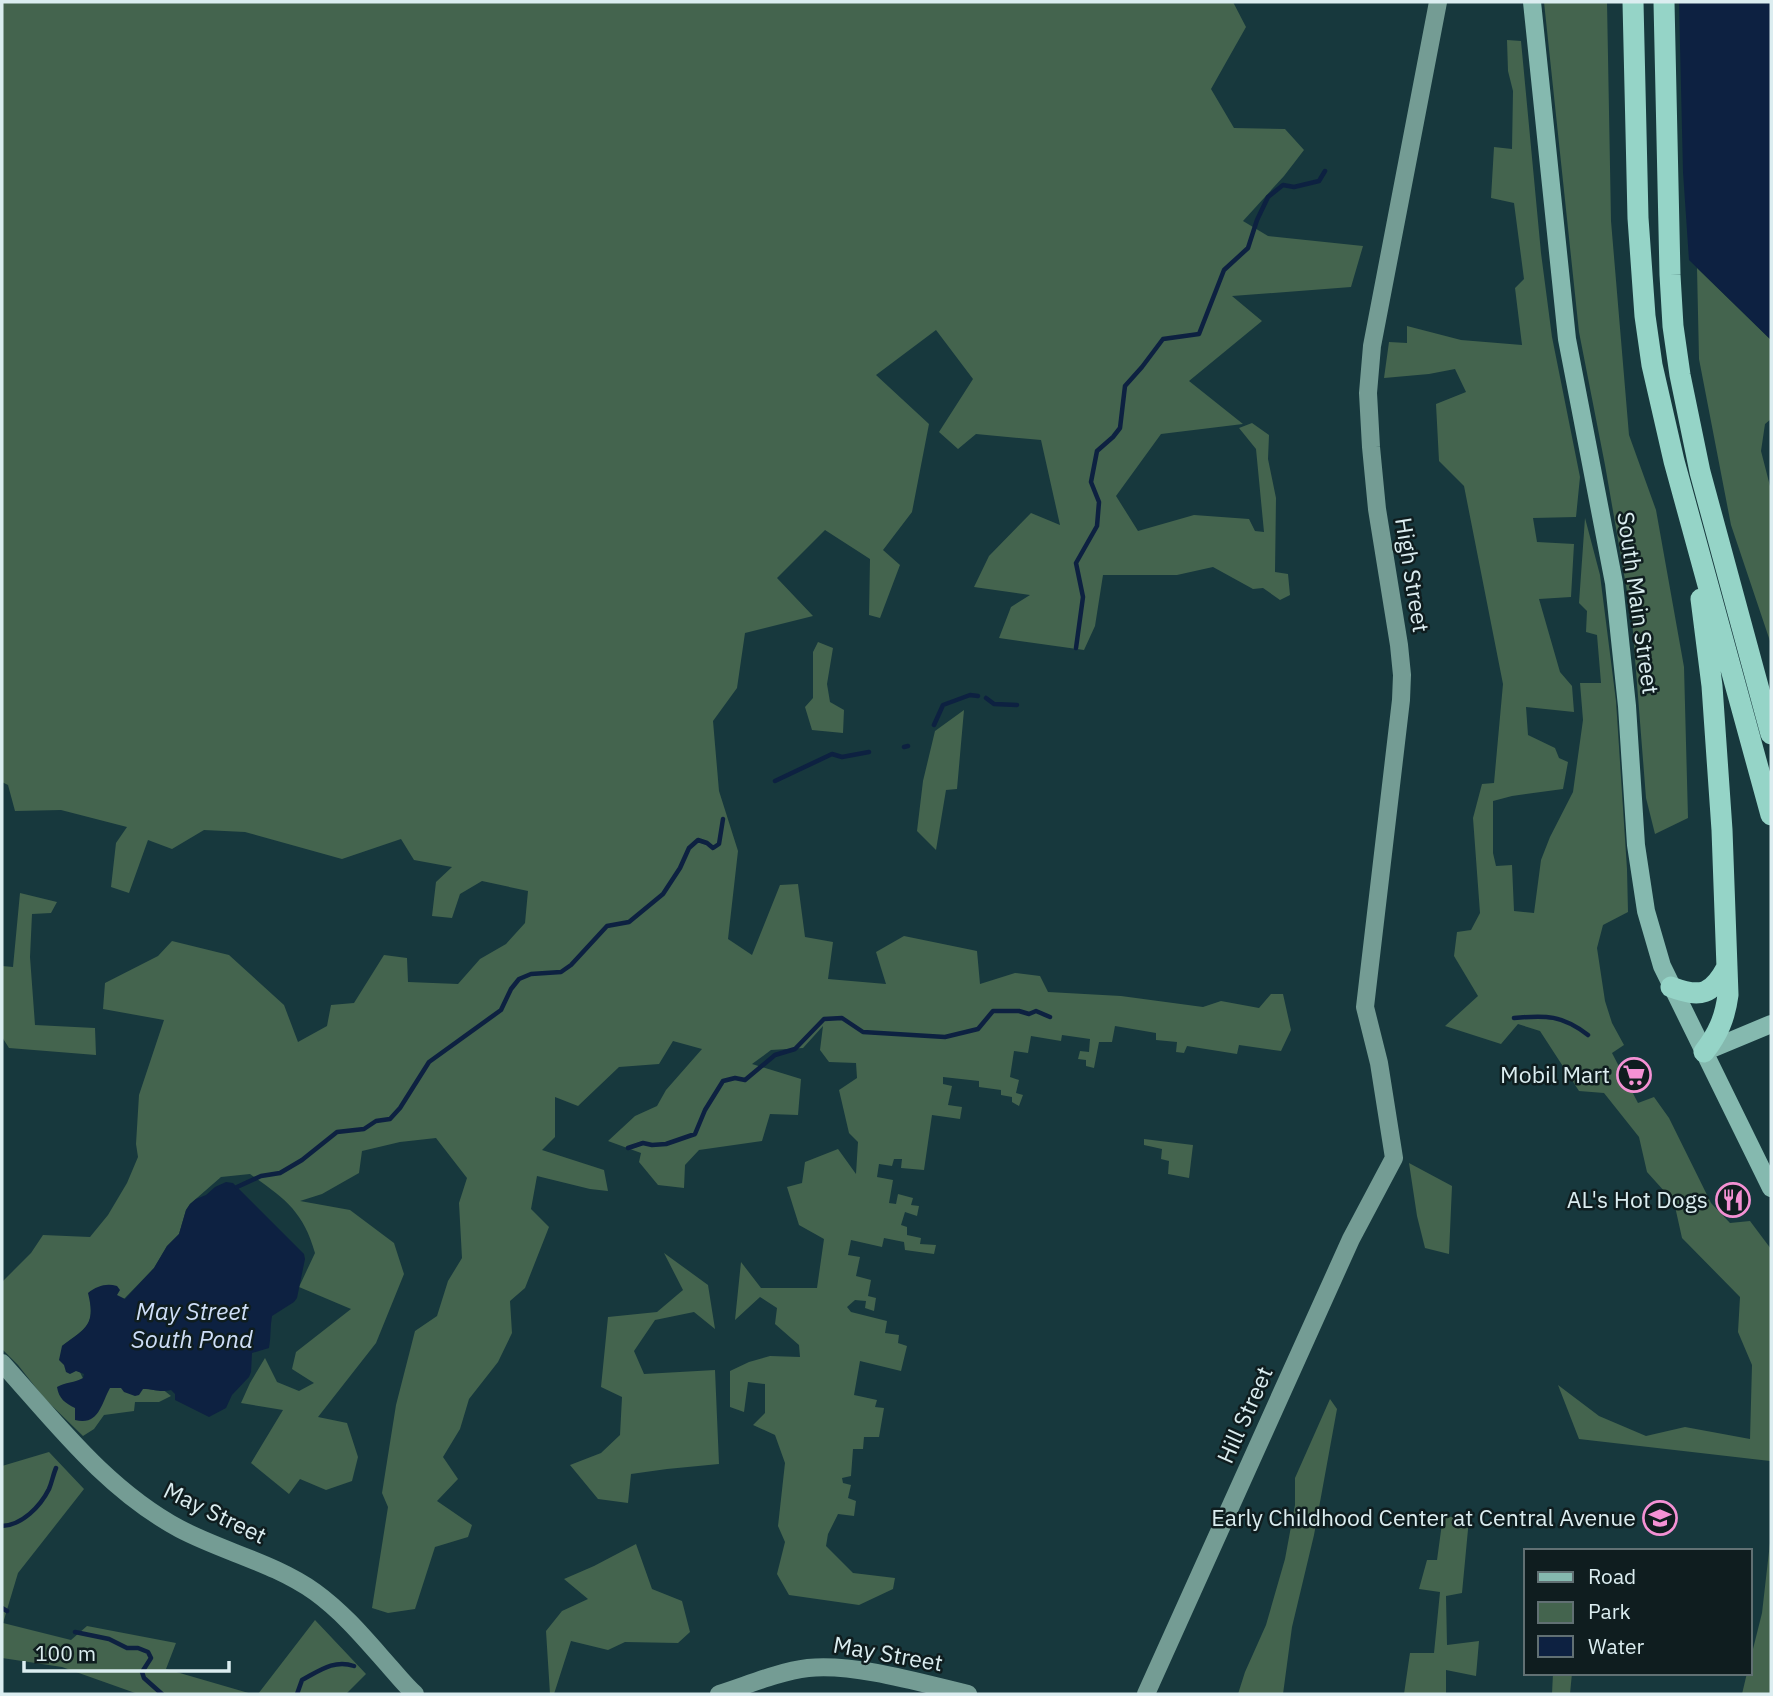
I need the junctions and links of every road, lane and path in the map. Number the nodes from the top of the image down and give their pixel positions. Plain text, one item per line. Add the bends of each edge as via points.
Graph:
1 (1438, 2) edge
2 (1532, 2) edge
3 (1633, 2) edge
4 (1664, 2) edge
5 (1700, 472) junction
6 (1693, 530) junction
7 (1771, 676) edge
8 (1771, 734) edge
9 (1771, 814) edge
10 (1727, 967) junction
11 (1671, 987) junction
12 (1771, 1024) edge
13 (1704, 1052) junction
14 (1394, 1158) joint
15 (1771, 1188) edge
16 (2, 1363) edge
17 (415, 1694) edge
18 (719, 1694) edge
19 (968, 1694) edge
20 (1146, 1694) edge

1 - 14 street, High Street via 1372,346 1368,393 1377,509 1402,675 1365,1007
2 - 11 main road, South Main Street via 1567,339 1614,583 1641,886
3 - 6 highway via 1637,218 1645,316 1662,412
4 - 5 highway via 1673,326
5 - 7 highway
5 - 8 highway
6 - 9 highway
6 - 10 highway via 1712,686
10 - 11 highway via 1713,989 1700,994
10 - 13 highway via 1726,1011
11 - 13 main road, South Main Street
12 - 13 main road
13 - 15 main road, South Main Street
14 - 20 street, Hill Street via 1351,1239
16 - 17 street, May Street via 75,1446 123,1490 180,1529 314,1592 358,1630
18 - 19 street, May Street via 793,1671 824,1667

